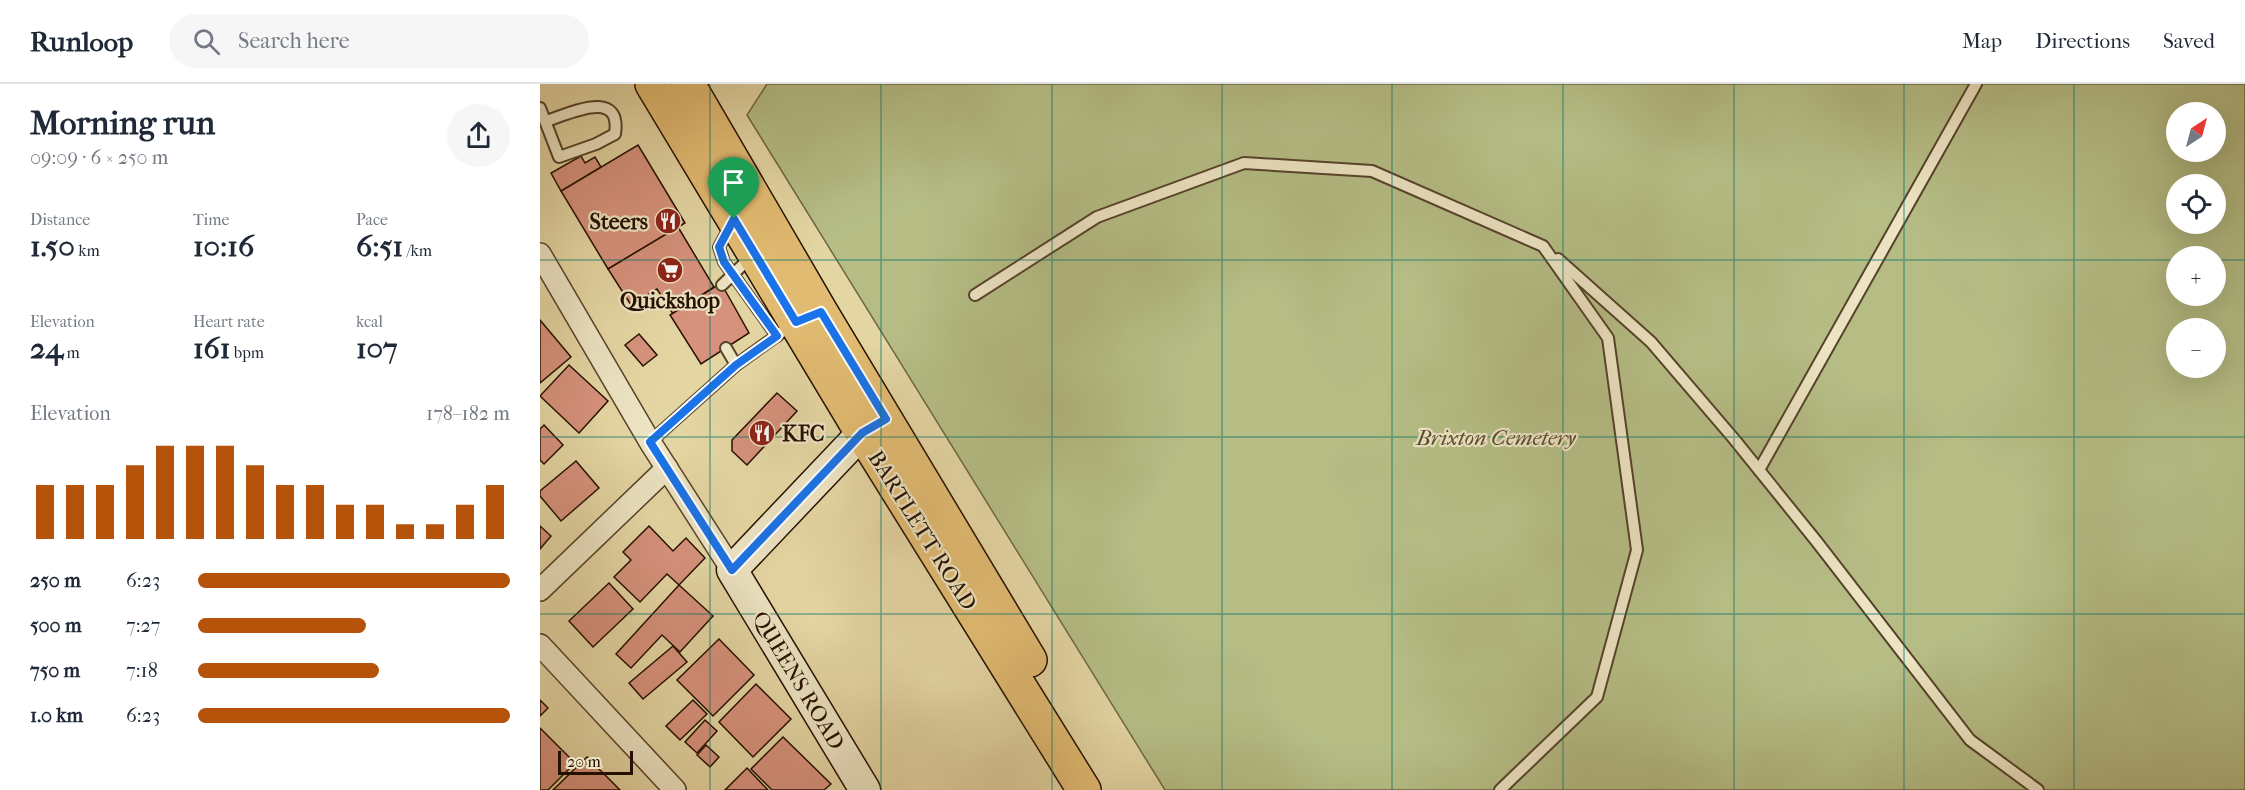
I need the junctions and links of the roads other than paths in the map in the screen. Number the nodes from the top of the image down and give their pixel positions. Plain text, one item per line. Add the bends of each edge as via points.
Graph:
1 (652, 84) edge
2 (688, 84) edge
3 (1976, 84) edge
4 (540, 108) edge
5 (546, 121) junction
6 (1543, 246) junction
7 (540, 254) edge
8 (744, 263) junction
9 (722, 285) dead end
10 (975, 295) dead end
11 (802, 321) junction
12 (726, 348) dead end
13 (736, 365) junction
14 (874, 426) junction
15 (650, 442) junction
16 (667, 468) junction
17 (1759, 470) junction
18 (732, 570) junction
19 (540, 590) edge
20 (540, 645) edge
21 (675, 790) edge
22 (865, 790) edge
23 (1084, 790) edge
24 (1107, 790) edge
25 (1500, 790) edge
26 (2036, 790) edge

1 - 8 main road, BARTLETT ROAD via 734,219
2 - 11 main road, BARTLETT ROAD
3 - 17 lane
4 - 5 lane
5 - 5 lane via 604,106 617,122 615,134 559,157
6 - 10 lane via 1372,171 1244,163 1097,217
6 - 17 lane via 1651,342
6 - 25 lane via 1608,338 1637,550 1597,697
7 - 15 street, QUEENS ROAD
8 - 9 lane
8 - 11 main road, BARTLETT ROAD
11 - 13 lane
11 - 14 main road, BARTLETT ROAD
12 - 13 lane
13 - 15 lane
14 - 18 main road
14 - 23 main road, BARTLETT ROAD
14 - 24 main road, BARTLETT ROAD
15 - 16 street, QUEENS ROAD
16 - 18 street, QUEENS ROAD
16 - 19 street
17 - 26 lane via 1970,740
18 - 22 main road, QUEENS ROAD
20 - 21 street

